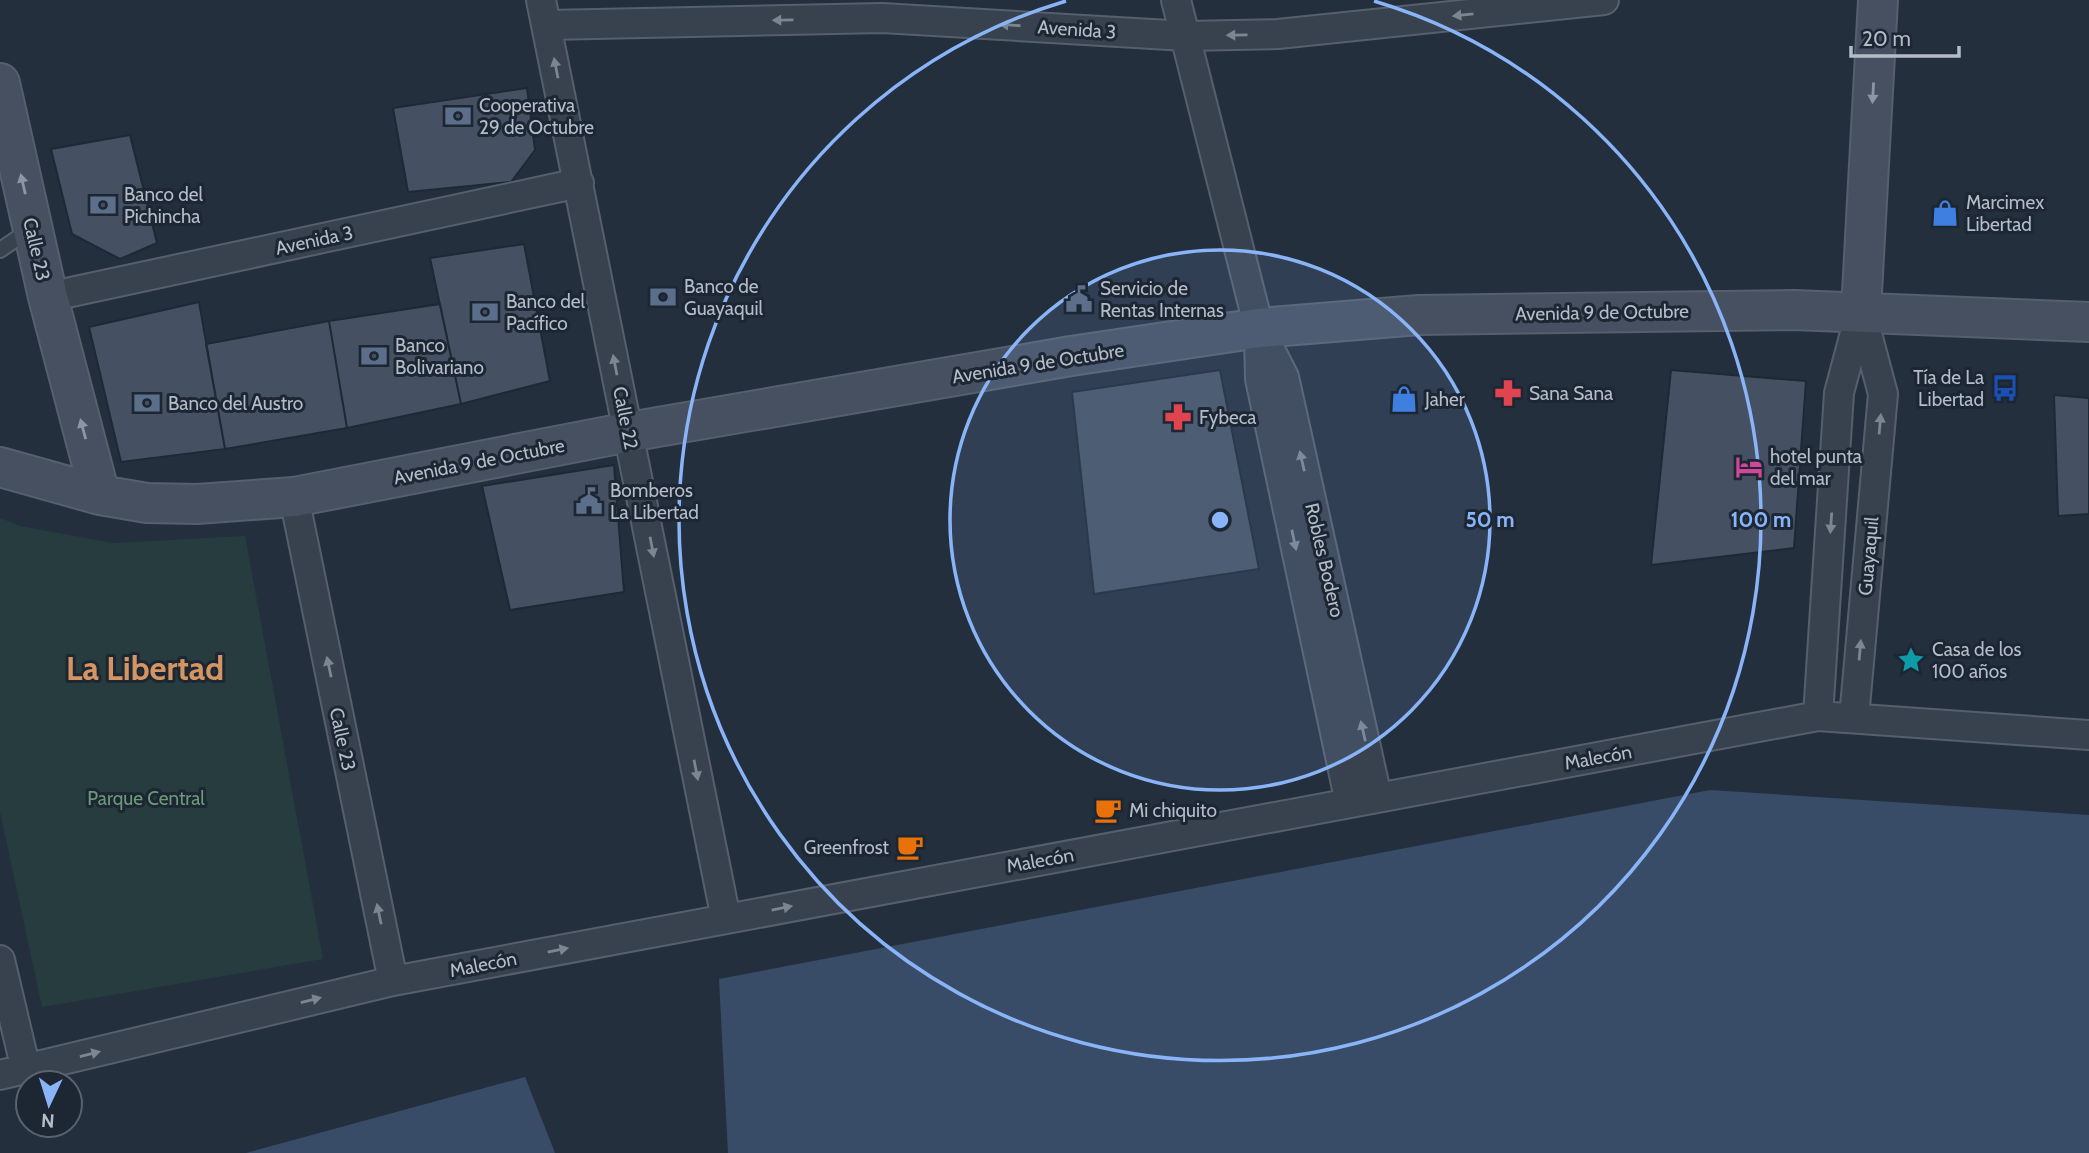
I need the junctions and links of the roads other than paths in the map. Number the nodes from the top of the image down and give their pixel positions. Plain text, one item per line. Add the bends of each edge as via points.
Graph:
1 (1176, 0) edge
2 (1604, 0) edge
3 (1878, 0) edge
4 (544, 12) edge
5 (1186, 36) junction
6 (0, 83) edge
7 (579, 183) junction
8 (33, 228) junction
9 (0, 250) edge
10 (48, 297) junction
11 (1861, 311) junction
12 (2089, 322) edge
13 (1259, 328) junction
14 (629, 432) junction
15 (2, 463) edge
16 (100, 495) junction
17 (294, 497) junction
18 (1818, 716) junction
19 (1854, 718) junction
20 (2089, 735) edge
21 (1364, 800) junction
22 (726, 919) junction
23 (0, 960) edge
24 (393, 981) junction
25 (13, 1072) edge

1 - 5 street, Robles Bodero
2 -> 5 street, Avenida 3 via 1278,34
3 -> 11 main road, Guayaquil
5 -> 4 street, Avenida 3 via 882,18
7 -> 4 street, Calle 22
5 - 13 street, Robles Bodero
8 -> 6 main road, Calle 23
7 - 10 street, Avenida 3
14 -> 7 street, Calle 22
8 - 9 lane
8 - 10 main road, Calle 23
16 -> 10 main road, Calle 23
11 - 12 main road, Avenida 9 de Octubre
11 - 13 main road, Avenida 9 de Octubre via 1419,315
11 -> 18 street, Guayaquil via 1839,393
19 -> 11 street, Guayaquil via 1882,394
13 - 14 main road, Avenida 9 de Octubre
13 - 21 street, Robles Bodero via 1284,376
14 - 17 main road, Avenida 9 de Octubre
14 -> 22 street, Calle 22
15 - 16 main road, Avenida 9 de Octubre
16 - 17 main road, Avenida 9 de Octubre via 184,504
24 -> 17 street, Calle 23
18 - 19 street, Malecón
18 - 21 street, Malecón
19 - 20 street, Malecón
22 -> 21 street, Malecón
24 -> 22 street, Malecón
23 - 25 street
25 -> 24 street, Malecón

